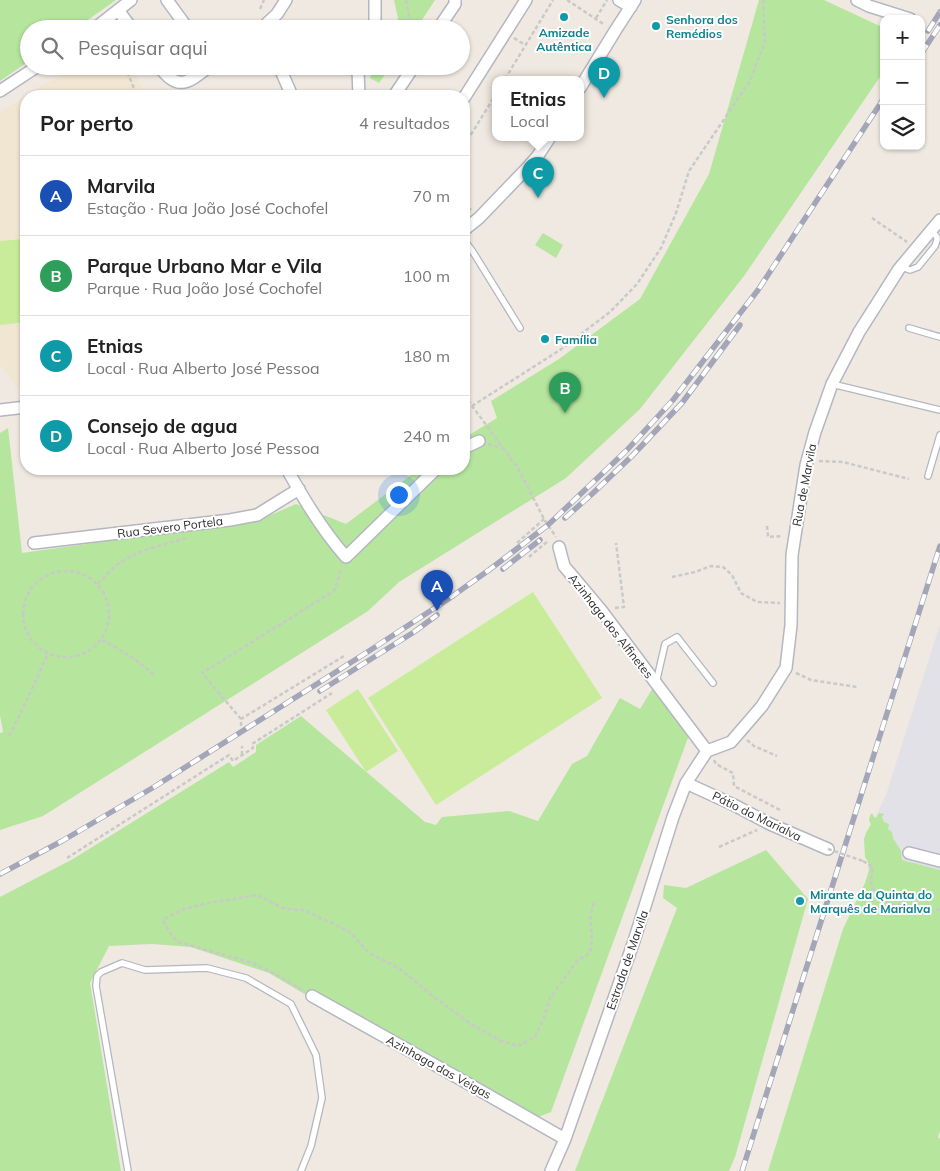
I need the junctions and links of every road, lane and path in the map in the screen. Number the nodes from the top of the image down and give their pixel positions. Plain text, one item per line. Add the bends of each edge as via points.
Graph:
1 (131, 0) edge
2 (167, 0) edge
3 (264, 0) edge
4 (286, 0) edge
5 (375, 0) edge
6 (406, 0) edge
7 (454, 0) edge
8 (526, 0) edge
9 (553, 0) edge
10 (567, 0) edge
11 (607, 0) edge
12 (619, 0) edge
13 (762, 0) edge
14 (857, 0) edge
15 (633, 4) edge
16 (260, 9) dead end
17 (118, 10) junction
18 (897, 15) edge
19 (595, 18) junction
20 (105, 20) edge
21 (125, 20) edge
22 (181, 20) edge
23 (271, 20) edge
24 (374, 20) edge
25 (410, 20) edge
26 (444, 20) edge
27 (615, 31) junction
28 (24, 75) edge
29 (129, 75) edge
30 (166, 75) edge
31 (198, 75) edge
32 (283, 75) edge
33 (358, 75) edge
34 (408, 75) edge
35 (507, 76) edge
36 (584, 81) edge
37 (135, 90) edge
38 (289, 90) edge
39 (359, 90) edge
40 (398, 90) edge
41 (469, 90) edge
42 (0, 91) edge
43 (492, 100) edge
44 (470, 136) edge
45 (548, 141) edge
46 (872, 218) dead end
47 (940, 220) edge
48 (470, 225) edge
49 (931, 230) junction
50 (470, 248) edge
51 (916, 248) junction
52 (901, 267) junction
53 (520, 328) dead end
54 (909, 328) dead end
55 (940, 337) edge
56 (832, 384) junction
57 (470, 403) edge
58 (0, 404) edge
59 (472, 406) junction
60 (20, 408) edge
61 (20, 408) edge
62 (20, 409) edge
63 (0, 410) edge
64 (940, 410) edge
65 (0, 419) edge
66 (940, 435) edge
67 (479, 441) dead end
68 (470, 445) edge
69 (808, 460) junction
70 (291, 475) edge
71 (430, 475) edge
72 (928, 476) dead end
73 (909, 479) dead end
74 (299, 489) junction
75 (544, 519) junction
76 (188, 525) junction
77 (767, 526) dead end
78 (555, 535) junction
79 (795, 536) junction
80 (34, 543) dead end
81 (517, 543) dead end
82 (616, 543) dead end
83 (559, 547) joint
84 (346, 557) junction
85 (529, 557) dead end
86 (672, 577) dead end
87 (98, 584) junction
88 (791, 603) junction
89 (601, 610) junction
90 (102, 640) junction
91 (48, 654) junction
92 (344, 656) dead end
93 (786, 668) junction
94 (154, 675) dead end
95 (656, 683) junction
96 (713, 683) dead end
97 (857, 687) dead end
98 (332, 693) dead end
99 (241, 719) junction
100 (241, 726) dead end
101 (738, 733) junction
102 (9, 736) dead end
103 (242, 746) dead end
104 (707, 751) junction
105 (242, 756) junction
106 (776, 756) dead end
107 (686, 783) junction
108 (780, 810) dead end
109 (760, 829) dead end
110 (720, 847) dead end
111 (828, 849) joint
112 (909, 853) dead end
113 (67, 858) dead end
114 (940, 861) edge
115 (594, 901) dead end
116 (940, 909) edge
117 (312, 996) joint
118 (565, 1139) junction
119 (128, 1171) edge
120 (301, 1171) edge
121 (551, 1171) edge

1 - 17 street
2 - 22 street
3 - 16 path
4 - 23 street
5 - 24 street
6 - 25 path
7 - 26 street via 455,4
8 - 41 street
9 - 35 path
10 - 19 path
11 - 19 path
12 - 15 street
13 - 59 path via 765,41 750,81 689,171 676,213 660,248 637,284 610,312 560,350
14 - 18 street
15 - 27 street
17 - 20 street
17 - 21 street
19 - 27 path
27 - 36 street
28 - 42 street
29 - 37 path
30 - 31 street via 181,82
32 - 38 street
33 - 39 street
34 - 40 street
43 - 44 path
45 - 48 street via 530,166
46 - 51 path
47 - 49 street, Rua de Marvila
49 - 51 street, Rua de Marvila
49 - 52 lane via 937,237 936,243 918,267 913,270
50 - 53 lane
51 - 52 street, Rua de Marvila
52 - 56 street, Rua de Marvila via 859,332
54 - 55 lane
56 - 64 lane
56 - 69 street, Rua de Marvila
57 - 59 path
58 - 60 street
59 - 75 path via 518,468
61 - 63 street
62 - 65 street
66 - 72 lane
67 - 68 street
69 - 73 path via 843,462
69 - 79 street, Rua de Marvila
70 - 74 street
71 - 84 street
74 - 76 street, Rua Severo Portela via 257,515
74 - 84 street
75 - 78 path
75 - 81 path
76 - 80 street, Rua Severo Portela
76 - 87 path via 188,538 124,559
77 - 79 path via 768,538
78 - 83 path
78 - 85 path
79 - 88 street, Rua de Marvila
82 - 89 path via 624,607
83 - 89 street, Azinhaga dos Alfinetes via 564,566
84 - 99 path via 334,591 202,673
86 - 88 path via 711,566 723,567 732,575 741,593 757,602
87 - 90 path via 108,600 110,614
87 - 91 path via 80,572 66,570 52,573 30,590 24,604 23,619 31,639
88 - 93 street, Rua de Marvila
89 - 95 street, Azinhaga dos Alfinetes
90 - 91 path via 91,651 77,656 62,658
90 - 94 path via 143,664
91 - 102 path
92 - 99 path
93 - 97 path via 811,680
93 - 101 street, Rua de Marvila via 762,706
95 - 96 lane via 665,644 677,637
95 - 104 street, Azinhaga dos Alfinetes
98 - 105 path via 252,744 253,748
99 - 100 path
101 - 104 street, Rua de Marvila via 730,742
101 - 106 path via 754,746
103 - 105 path
104 - 107 street, Estrada de Marvila
104 - 108 path, Pátio do Marialva via 716,764 732,773 734,786
105 - 113 path via 233,761 230,756
107 - 111 street, Pátio do Marialva
107 - 118 street, Estrada de Marvila
109 - 110 path, Pátio do Marialva
111 - 116 path, bridge via 873,867 873,890 887,903 929,912
112 - 114 street
115 - 117 path via 590,918 590,953 577,961 550,998 535,1037 518,1046 501,1041 471,1024 399,968 369,953 350,932 304,910 285,909 257,895 208,903 182,910 163,920 178,942 254,963
117 - 118 street, Azinhaga das Veigas
118 - 121 street, Estrada de Marvila
119 - 120 lane via 96,986 101,972 122,963 144,970 207,968 246,978 291,1004 316,1055 322,1098 312,1146

